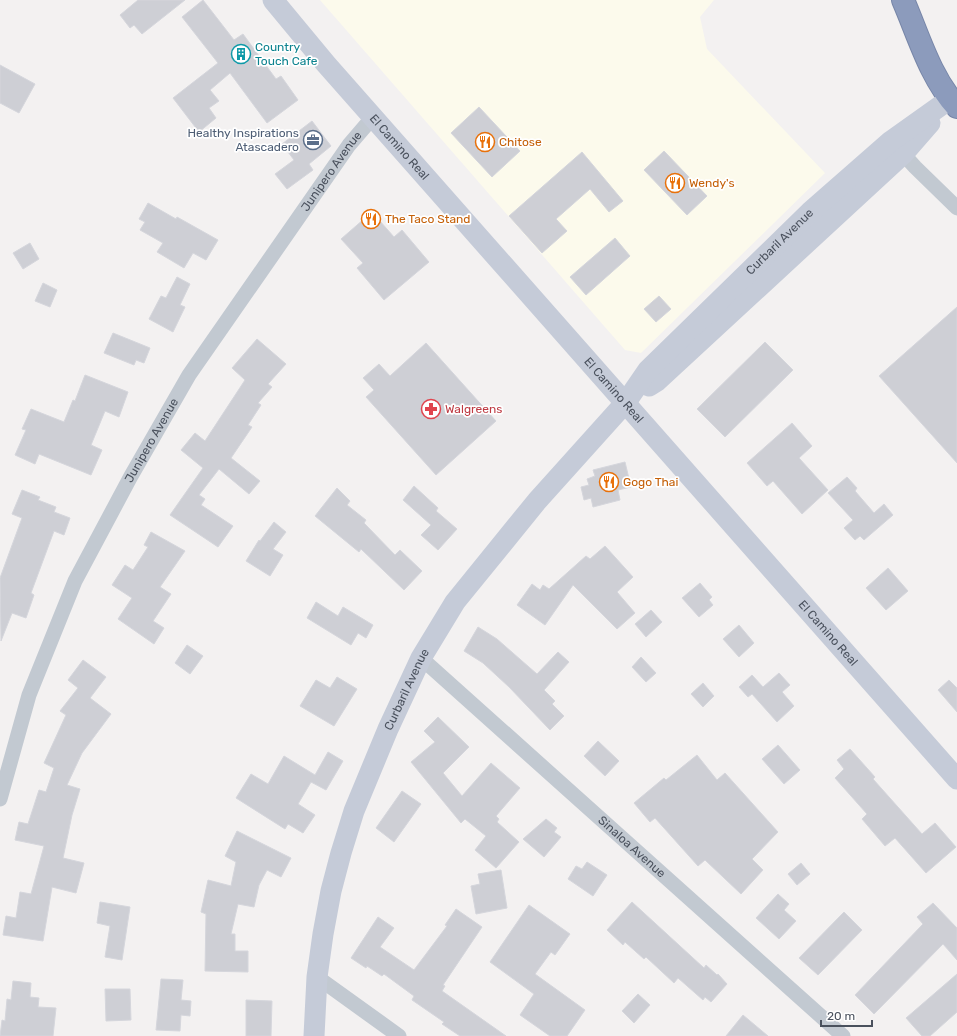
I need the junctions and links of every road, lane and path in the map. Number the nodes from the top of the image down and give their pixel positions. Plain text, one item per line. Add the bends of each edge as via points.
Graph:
1 (273, 0) edge
2 (903, 0) edge
3 (955, 100) edge
4 (373, 117) junction
5 (897, 148) junction
6 (957, 208) edge
7 (626, 402) junction
8 (421, 658) junction
9 (957, 779) edge
10 (0, 799) edge
11 (317, 977) junction
12 (314, 1036) edge
13 (399, 1036) edge
14 (843, 1036) edge

1 - 4 main road, El Camino Real
2 - 3 highway via 931,68
3 - 5 main road, Curbaril Avenue
4 - 7 main road, El Camino Real
4 - 10 street, Junipero Avenue via 349,145 189,375 131,476 75,581 30,695
5 - 6 street
5 - 7 main road, Curbaril Avenue via 810,212 648,370
7 - 8 main road, Curbaril Avenue via 482,568 455,602
7 - 9 main road, El Camino Real
8 - 11 main road, Curbaril Avenue via 388,729 352,818 331,891
8 - 14 street, Sinaloa Avenue
11 - 12 main road, Curbaril Avenue
11 - 13 street

